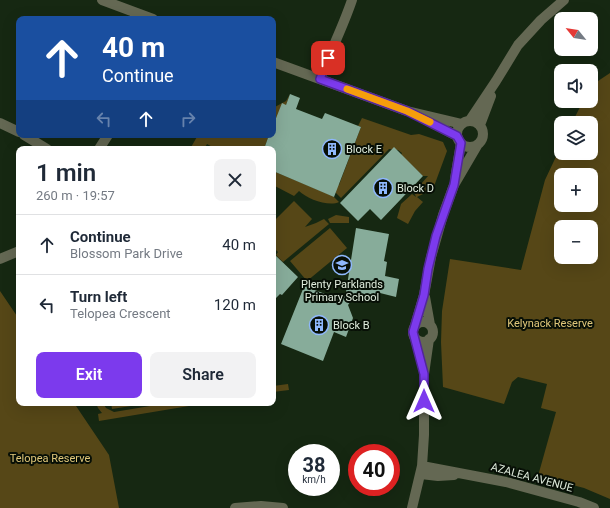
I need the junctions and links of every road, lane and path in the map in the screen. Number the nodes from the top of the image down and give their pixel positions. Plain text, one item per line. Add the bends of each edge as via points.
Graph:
1 (102, 0) edge
2 (352, 0) edge
3 (564, 0) edge
4 (145, 16) edge
5 (276, 63) edge
6 (324, 80) junction
7 (496, 81) junction
8 (407, 111) junction
9 (466, 122) junction
10 (0, 123) edge
11 (480, 125) junction
12 (16, 131) edge
13 (29, 138) edge
14 (459, 140) junction
15 (478, 144) junction
16 (42, 146) edge
17 (454, 185) junction
18 (16, 252) edge
19 (0, 259) edge
20 (424, 295) junction
21 (430, 325) junction
22 (415, 326) junction
23 (415, 338) junction
24 (429, 339) junction
25 (424, 374) junction
26 (421, 472) junction
27 (579, 505) edge
28 (234, 508) edge
29 (283, 508) edge
30 (412, 508) edge
31 (419, 508) edge
32 (594, 508) edge

1 - 4 street
2 - 6 street
3 - 7 street via 518,45
5 - 6 street
6 - 8 street
7 - 9 street
7 - 11 street
8 - 9 street
8 - 14 street
9 - 11 street via 473,121
9 - 14 street via 458,129
10 - 12 street
11 - 15 street via 484,132
13 - 16 street
14 - 15 street via 470,147
14 - 17 street
15 - 17 street
17 - 20 street via 436,236
18 - 19 street
20 - 21 street
20 - 22 street
21 - 22 street via 421,322
21 - 24 street via 433,332
22 - 23 street
23 - 24 street via 420,342
23 - 25 street
24 - 25 street
25 - 26 street
26 - 27 street, AZALEA AVENUE via 438,476 462,474 506,482
26 - 30 street
26 - 31 street
27 - 32 street, AZALEA AVENUE
28 - 29 street

